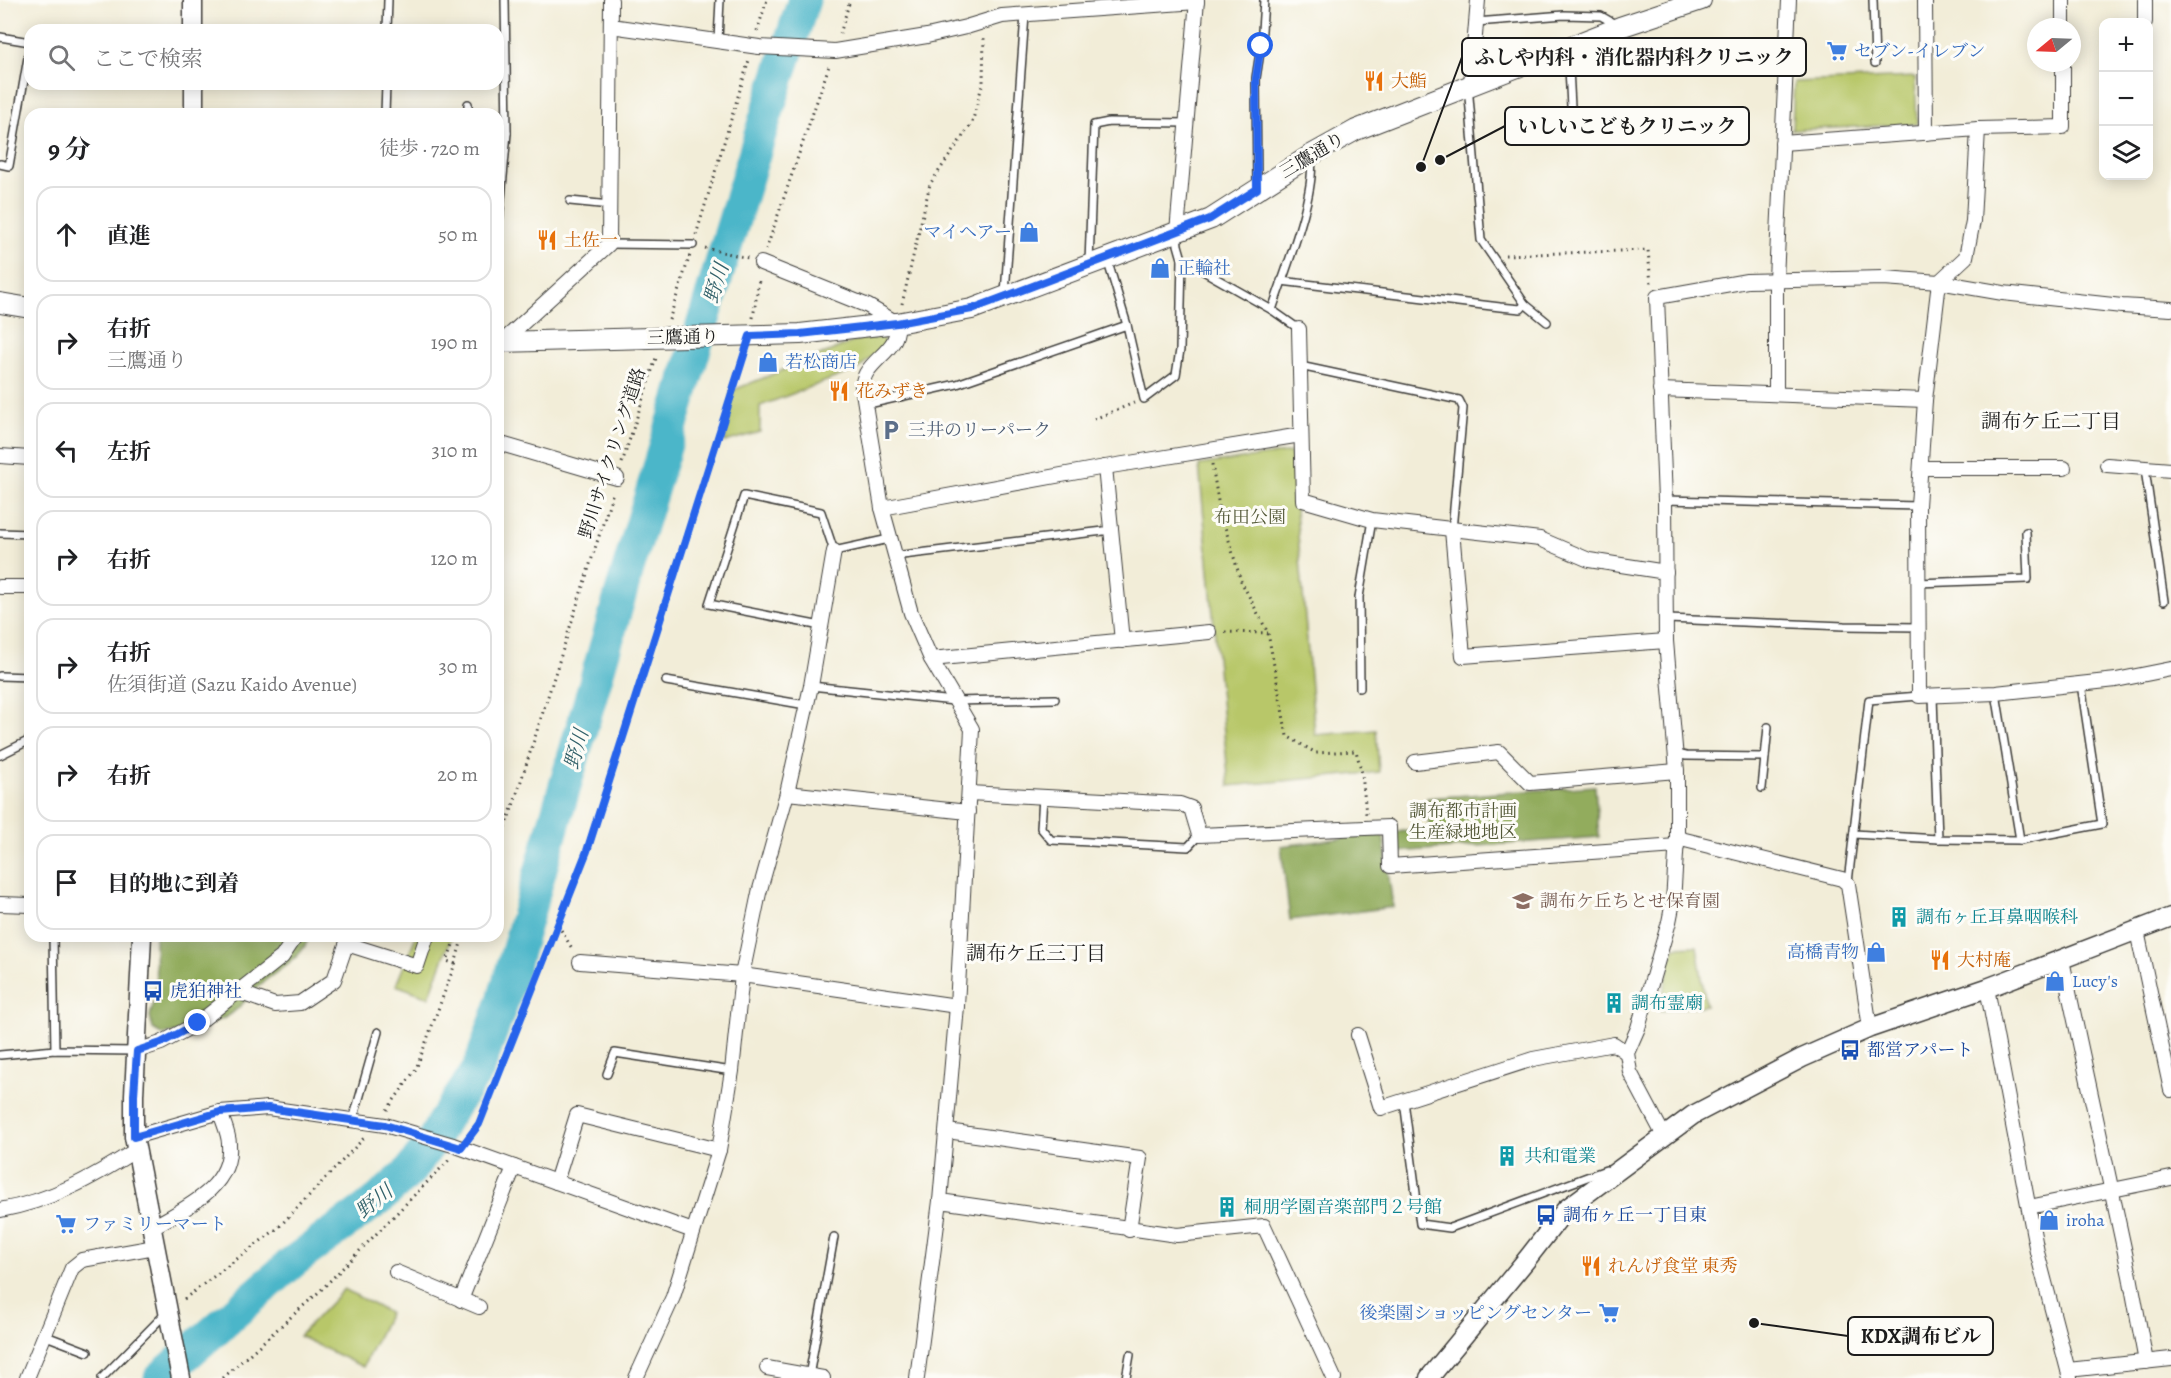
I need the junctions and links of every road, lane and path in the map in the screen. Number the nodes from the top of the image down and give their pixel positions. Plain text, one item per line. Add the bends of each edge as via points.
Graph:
1 (192, 0) edge
2 (388, 0) edge
3 (505, 0) edge
4 (611, 0) edge
5 (720, 0) edge
6 (766, 0) edge
7 (850, 0) edge
8 (1264, 0) edge
9 (1478, 0) edge
10 (1701, 0) edge
11 (1789, 0) edge
12 (1873, 0) edge
13 (1925, 0) edge
14 (2063, 0) edge
15 (2145, 0) edge
16 (1197, 1) edge
17 (1677, 4) edge
18 (1089, 5) edge
19 (1025, 15) junction
20 (2063, 18) edge
21 (2145, 18) edge
22 (984, 20) junction
23 (1476, 22) junction
24 (193, 24) edge
25 (387, 24) edge
26 (610, 26) junction
27 (1620, 27) junction
28 (0, 37) edge
29 (718, 40) junction
30 (24, 43) edge
31 (756, 47) junction
32 (1568, 47) junction
33 (832, 50) junction
34 (1875, 63) dead end
35 (2063, 72) edge
36 (24, 79) edge
37 (1471, 83) junction
38 (194, 90) edge
39 (386, 90) edge
40 (468, 104) dead end
41 (194, 108) edge
42 (385, 108) edge
43 (468, 108) edge
44 (1187, 123) junction
45 (1572, 126) dead end
46 (1978, 129) junction
47 (504, 133) edge
48 (507, 133) junction
49 (1926, 133) junction
50 (1782, 143) junction
51 (1311, 155) junction
52 (0, 164) edge
53 (504, 166) edge
54 (1257, 189) junction
55 (570, 201) dead end
56 (610, 205) junction
57 (1177, 232) junction
58 (609, 244) junction
59 (696, 246) junction
60 (1490, 255) junction
61 (1182, 259) junction
62 (754, 260) junction
63 (1098, 262) junction
64 (1776, 279) junction
65 (1281, 281) junction
66 (1939, 282) junction
67 (1005, 297) junction
68 (1657, 297) junction
69 (0, 303) edge
70 (1525, 304) junction
71 (24, 307) edge
72 (2171, 309) edge
73 (1272, 310) junction
74 (1547, 322) dead end
75 (897, 323) junction
76 (1127, 325) junction
77 (1299, 329) joint
78 (666, 336) junction
79 (750, 336) junction
80 (504, 338) edge
81 (504, 342) edge
82 (1300, 366) junction
83 (1660, 390) junction
84 (1776, 394) junction
85 (1144, 399) junction
86 (1925, 400) junction
87 (864, 405) junction
88 (1094, 419) dead end
89 (1301, 435) junction
90 (504, 445) edge
91 (1212, 450) junction
92 (0, 456) edge
93 (24, 458) edge
94 (2107, 465) dead end
95 (1105, 466) junction
96 (1921, 468) junction
97 (2064, 468) dead end
98 (2145, 468) junction
99 (2171, 470) edge
100 (618, 478) junction
101 (1665, 500) junction
102 (1918, 506) junction
103 (882, 508) junction
104 (1372, 520) junction
105 (1112, 530) junction
106 (1452, 530) junction
107 (2026, 532) dead end
108 (0, 533) edge
109 (24, 534) edge
110 (889, 539) junction
111 (834, 550) junction
112 (894, 556) junction
113 (1666, 572) junction
114 (1917, 583) junction
115 (0, 587) edge
116 (24, 588) edge
117 (2164, 601) dead end
118 (1667, 619) junction
119 (821, 626) junction
120 (1917, 627) junction
121 (1209, 632) joint
122 (1268, 633) junction
123 (1122, 641) junction
124 (1666, 641) junction
125 (932, 659) junction
126 (2171, 669) edge
127 (0, 676) edge
128 (24, 676) edge
129 (666, 681) dead end
130 (2081, 684) junction
131 (811, 686) junction
132 (1360, 688) dead end
133 (1996, 693) junction
134 (1926, 697) junction
135 (1055, 699) dead end
136 (954, 701) junction
137 (806, 705) junction
138 (1768, 727) dead end
139 (24, 743) edge
140 (1676, 754) junction
141 (0, 755) edge
142 (1765, 757) junction
143 (1415, 762) dead end
144 (1677, 771) junction
145 (1762, 788) dead end
146 (969, 792) junction
147 (787, 793) junction
148 (1043, 797) junction
149 (968, 812) junction
150 (504, 829) edge
151 (1368, 829) junction
152 (1854, 834) junction
153 (1199, 835) junction
154 (1938, 838) junction
155 (2020, 840) junction
156 (1677, 842) junction
157 (1848, 884) junction
158 (0, 904) edge
159 (24, 905) edge
160 (2171, 917) edge
161 (558, 925) junction
162 (2137, 931) junction
163 (53, 942) edge
164 (142, 942) edge
165 (292, 942) edge
166 (347, 942) edge
167 (353, 942) edge
168 (425, 942) edge
169 (454, 942) edge
170 (462, 943) dead end
171 (2062, 960) junction
172 (580, 962) joint
173 (455, 964) junction
174 (742, 975) junction
175 (1987, 988) junction
176 (238, 992) junction
177 (957, 1006) junction
178 (1870, 1028) junction
179 (378, 1032) dead end
180 (1358, 1035) dead end
181 (55, 1050) junction
182 (137, 1051) junction
183 (1627, 1053) junction
184 (0, 1055) edge
185 (732, 1071) junction
186 (607, 1074) dead end
187 (2171, 1090) edge
188 (1404, 1101) junction
189 (220, 1112) junction
190 (353, 1120) junction
191 (381, 1125) junction
192 (947, 1131) junction
193 (1665, 1136) junction
194 (135, 1143) junction
195 (457, 1147) junction
196 (719, 1150) junction
197 (514, 1167) junction
198 (1613, 1175) junction
199 (2171, 1178) edge
200 (556, 1182) junction
201 (2110, 1191) junction
202 (940, 1201) junction
203 (2030, 1207) junction
204 (0, 1210) edge
205 (151, 1228) junction
206 (1130, 1230) junction
207 (693, 1231) junction
208 (834, 1236) dead end
209 (155, 1247) junction
210 (396, 1272) dead end
211 (461, 1300) junction
212 (479, 1307) dead end
213 (169, 1316) junction
214 (46, 1336) junction
215 (88, 1352) dead end
216 (1130, 1355) dead end
217 (2171, 1359) edge
218 (2146, 1362) junction
219 (767, 1368) dead end
220 (2069, 1374) edge
221 (816, 1377) edge
222 (27, 1378) edge
223 (102, 1378) edge
224 (181, 1378) edge
225 (223, 1378) edge
226 (636, 1378) edge
227 (917, 1378) edge
228 (1126, 1378) edge
229 (1334, 1378) edge
230 (1429, 1378) edge

1 - 24 street
2 - 25 lane
3 - 48 lane
4 - 26 street
5 - 29 lane
6 - 31 path, 野川サイクリング道路
7 - 33 path
8 - 54 lane via 1256,78
9 - 23 street
10 - 17 main road, 三鷹通り
11 - 50 street
12 - 34 lane
13 - 49 street
14 - 20 street
15 - 21 street
16 - 18 street
16 - 44 street
17 - 27 main road, 三鷹通り
18 - 19 street
19 - 22 street
19 - 67 lane
22 - 33 street via 927,36
22 - 75 path via 983,82 972,123 930,184
23 - 27 lane via 1601,16
23 - 37 street
26 - 29 street
26 - 56 street
27 - 32 main road, 三鷹通り
28 - 30 lane
29 - 31 street
31 - 33 street
31 - 59 path, 野川サイクリング道路
32 - 37 main road, 三鷹通り
32 - 45 lane
33 - 62 path
35 - 46 street via 2063,127
36 - 52 lane via 9,166
37 - 51 main road, 三鷹通り via 1356,130
37 - 60 lane via 1481,240
38 - 41 street
39 - 42 lane
40 - 43 lane
44 - 57 street
44 - 63 lane via 1094,124
46 - 49 street
46 - 66 street via 1973,221 1966,257
47 - 48 lane
48 - 53 lane
49 - 50 street
50 - 64 street
51 - 54 main road, 三鷹通り
51 - 65 lane via 1308,199
54 - 57 main road, 三鷹通り via 1210,219
55 - 56 lane
56 - 58 street
57 - 61 lane
57 - 63 main road, 三鷹通り
58 - 59 lane
58 - 80 street
59 - 62 path
59 - 78 path, 野川サイクリング道路
60 - 68 path via 1648,250 1652,288
60 - 70 lane
61 - 73 lane
61 - 85 lane via 1176,375
62 - 75 street via 868,306
62 - 79 path
63 - 67 main road, 三鷹通り
63 - 76 lane
64 - 66 street
64 - 68 street
64 - 84 street
65 - 70 lane via 1521,309
65 - 73 lane
66 - 72 street via 2003,293
66 - 86 street
67 - 75 main road, 三鷹通り via 972,309
68 - 83 street
69 - 71 main road
70 - 74 lane
73 - 77 lane
75 - 79 main road, 三鷹通り
75 - 87 street via 896,340 866,373 862,386
76 - 85 lane
76 - 87 lane via 957,384
77 - 82 street
78 - 79 main road, 三鷹通り
78 - 81 main road, 三鷹通り
78 - 100 path, 野川サイクリング道路 via 658,348
79 - 161 path via 587,851
82 - 89 street
82 - 106 lane via 1459,400 1463,408
83 - 84 street
83 - 101 street
84 - 86 street
85 - 88 path
86 - 96 street
87 - 103 street
89 - 91 street
89 - 104 street via 1302,500
90 - 100 street
91 - 95 street
91 - 122 path via 1219,507 1241,581
92 - 93 street
94 - 98 street
95 - 103 street
95 - 105 street
96 - 97 street
96 - 102 street
98 - 99 street
98 - 117 lane
100 - 150 path, 野川サイクリング道路
101 - 102 lane
101 - 113 street
102 - 114 street
103 - 110 street
104 - 106 street
104 - 132 lane via 1359,597
105 - 112 lane
105 - 123 street
106 - 113 street via 1540,539 1589,560
106 - 124 street via 1463,656
107 - 114 lane via 2028,579
108 - 109 lane
110 - 111 lane
110 - 112 street
111 - 119 street
111 - 119 lane via 820,512 744,496 709,604
112 - 125 street via 911,613
113 - 118 street
114 - 120 street
115 - 116 street
118 - 120 lane
118 - 124 street
119 - 131 street
120 - 134 street
121 - 122 path
121 - 123 street
122 - 151 path via 1287,736 1316,753 1356,751
123 - 125 street
124 - 140 street
125 - 136 street
126 - 130 street
127 - 128 lane
129 - 137 lane
130 - 133 street
130 - 155 lane via 2102,824
131 - 136 lane
131 - 137 street
133 - 134 street
133 - 155 lane
134 - 152 lane via 1869,700
134 - 154 lane
135 - 136 lane
136 - 146 street via 972,729
137 - 147 street
138 - 142 lane
139 - 141 lane
140 - 142 lane
140 - 144 street
142 - 145 lane
143 - 144 street via 1499,752 1530,783
144 - 156 street
146 - 148 street
146 - 149 street
147 - 149 street
147 - 174 street via 759,893
148 - 153 street via 1180,804 1191,808
148 - 153 lane via 1041,828 1051,840 1188,847
149 - 177 street
151 - 153 street
151 - 156 street via 1389,827 1390,866
152 - 154 lane
152 - 157 lane
154 - 155 lane
156 - 157 street via 1831,876
156 - 183 street via 1669,922
157 - 178 street
158 - 159 street
160 - 162 street
161 - 172 path
161 - 195 path via 479,1124
162 - 171 street
162 - 187 street
163 - 181 lane
164 - 182 street
165 - 176 street via 282,957
166 - 176 street via 334,980 300,1003 275,1005
167 - 168 street via 417,966
169 - 173 path via 447,961
170 - 173 path
171 - 175 street
171 - 201 street
172 - 174 street
173 - 191 path via 416,1069
174 - 177 street
174 - 185 street
175 - 178 street
175 - 203 street
176 - 182 street via 198,1023
177 - 192 street
178 - 193 street via 1802,1058 1693,1115
179 - 190 lane
180 - 188 street via 1381,1108
181 - 182 lane
181 - 184 lane
182 - 194 street
183 - 188 street via 1614,1044 1533,1059
183 - 193 street via 1630,1072
185 - 186 lane via 615,1053
185 - 196 street
188 - 198 lane via 1420,1224 1450,1228 1606,1170
189 - 190 street via 268,1108
189 - 194 street
189 - 205 street via 230,1144 226,1172 189,1205
190 - 191 street
191 - 195 street
191 - 213 path via 278,1228
192 - 202 street
192 - 206 street via 1140,1158
193 - 198 street
194 - 204 street via 94,1177 23,1206
194 - 205 street
195 - 197 street
195 - 225 path via 321,1290
196 - 200 street via 577,1115
196 - 207 street
197 - 200 street
197 - 211 street
198 - 230 street via 1566,1209
199 - 201 street
200 - 207 street
201 - 203 street
201 - 218 street
202 - 206 street
202 - 227 street
203 - 220 street via 2037,1251
205 - 209 street
206 - 229 street via 1177,1235 1264,1226
207 - 226 street via 673,1297
208 - 221 lane
209 - 213 street
209 - 214 street via 82,1260 72,1268
210 - 211 street
211 - 212 street
213 - 223 lane
213 - 224 street
214 - 215 lane
214 - 222 street
216 - 228 lane
217 - 218 street
218 - 220 street
219 - 221 street

